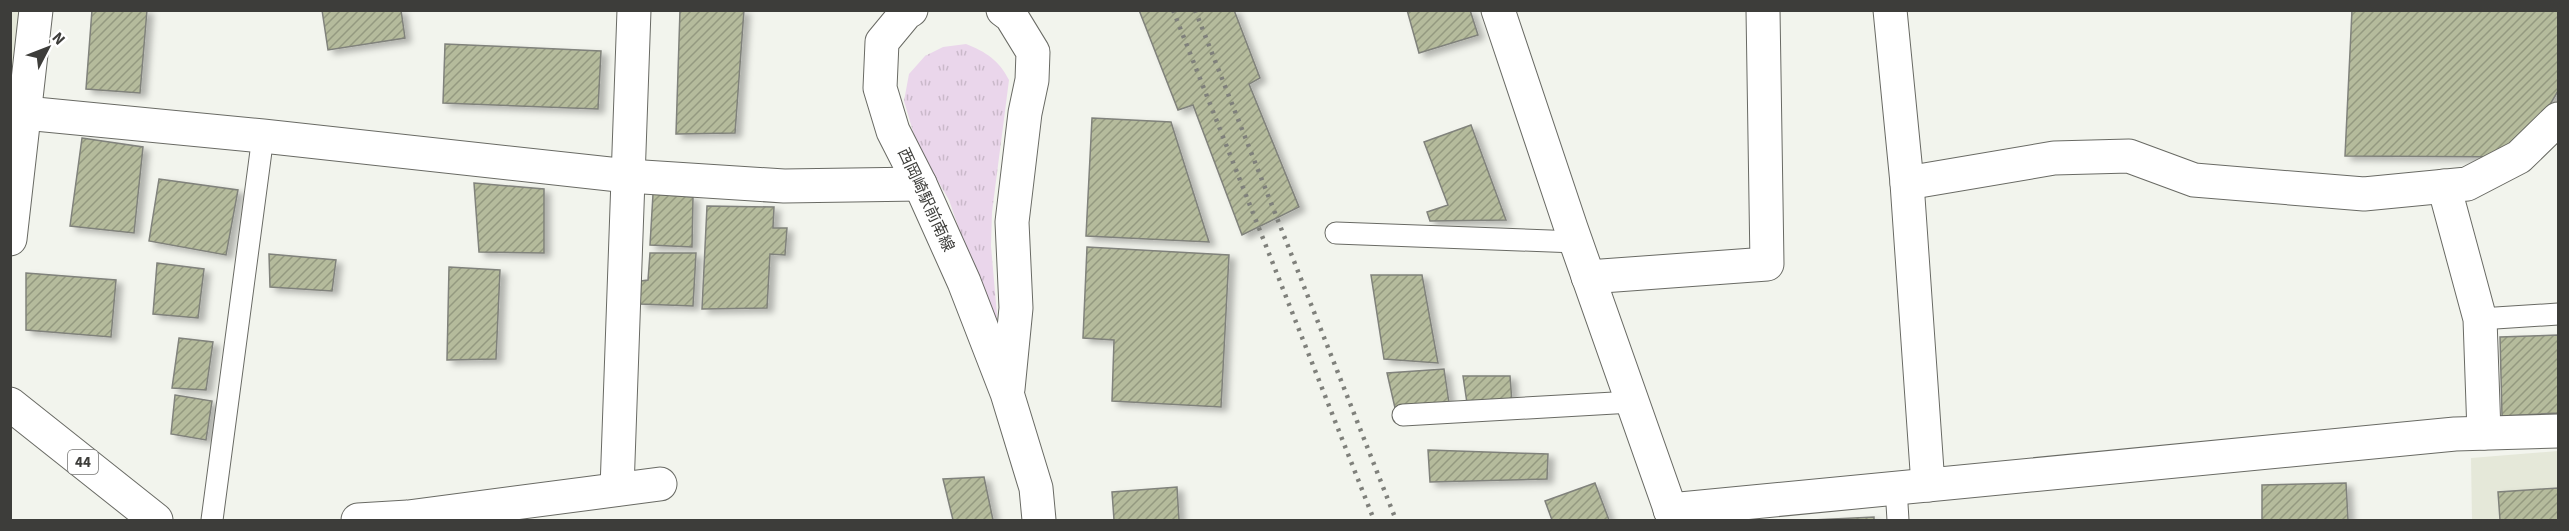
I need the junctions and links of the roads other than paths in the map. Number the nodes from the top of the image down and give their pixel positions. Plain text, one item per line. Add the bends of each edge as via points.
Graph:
1 (36, 10) edge
2 (634, 10) edge
3 (911, 10) edge
4 (1003, 10) edge
5 (1498, 10) edge
6 (1763, 10) edge
7 (1890, 10) edge
8 (25, 113) junction
9 (2559, 119) edge
10 (263, 136) junction
11 (628, 176) junction
12 (1907, 183) junction
13 (920, 184) junction
14 (2444, 186) junction
15 (1336, 232) dead end
16 (10, 239) edge
17 (1576, 242) junction
18 (1588, 277) junction
19 (2559, 314) edge
20 (2480, 319) junction
21 (1007, 393) junction
22 (1632, 402) junction
23 (10, 404) edge
24 (1403, 415) dead end
25 (2559, 431) edge
26 (2484, 433) junction
27 (660, 484) dead end
28 (1929, 484) junction
29 (1896, 488) junction
30 (617, 489) junction
31 (1672, 515) edge
32 (408, 519) edge
33 (156, 520) edge
34 (212, 520) edge
35 (358, 520) edge
36 (1039, 520) edge
37 (1898, 520) edge

1 - 8 street
2 - 11 street
3 - 13 street, 西岡崎駅前南線 via 882,42 880,88 893,131
4 - 21 street, 西岡崎駅前南線 via 1011,16 1033,52 1012,222 1016,308
5 - 17 street
6 - 18 street via 1767,264
7 - 12 street
8 - 10 street
8 - 16 street
9 - 14 street via 2518,157 2467,184
10 - 11 street
10 - 34 lane
11 - 13 street via 784,186
11 - 30 street
12 - 14 street via 2054,158 2129,156 2194,180 2364,194
12 - 28 street
13 - 21 street, 西岡崎駅前南線
14 - 20 street
15 - 17 lane
17 - 18 street
18 - 22 street
19 - 20 lane
20 - 26 street
21 - 36 street, 西岡崎駅前南線 via 1036,488
22 - 24 lane
22 - 31 street
23 - 33 street, 44
25 - 26 street
26 - 28 street
27 - 30 street
28 - 29 street
29 - 31 street
29 - 37 lane
30 - 32 street
32 - 35 street

